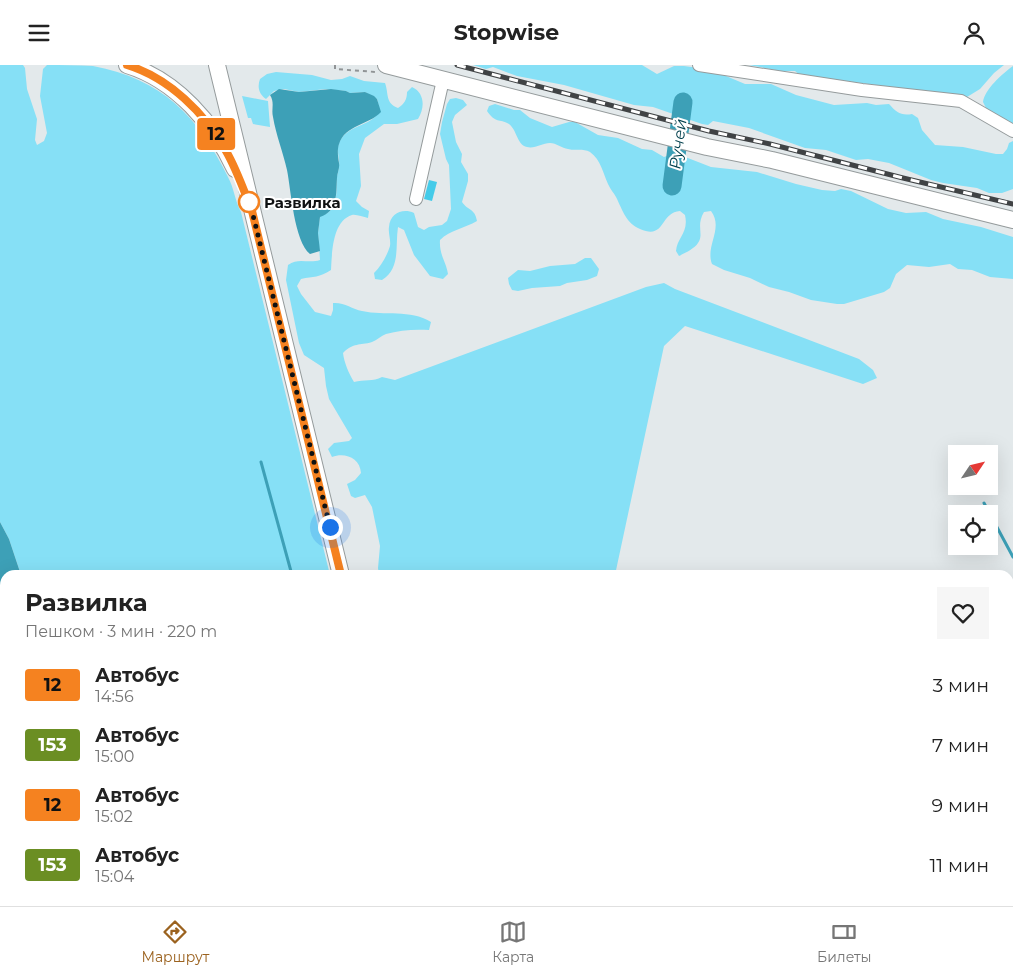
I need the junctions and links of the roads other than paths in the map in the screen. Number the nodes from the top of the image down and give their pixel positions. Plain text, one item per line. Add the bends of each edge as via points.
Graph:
1 (126, 65) edge
2 (217, 65) edge
3 (699, 65) edge
4 (384, 69) edge
5 (443, 80) junction
6 (1013, 131) edge
7 (416, 199) dead end
8 (252, 211) junction
9 (1013, 220) edge
10 (341, 570) edge

1 - 8 main road via 172,89 207,122 227,152
2 - 8 main road
3 - 6 street via 862,90 961,101
4 - 5 main road
5 - 7 street
5 - 9 main road
8 - 10 main road

